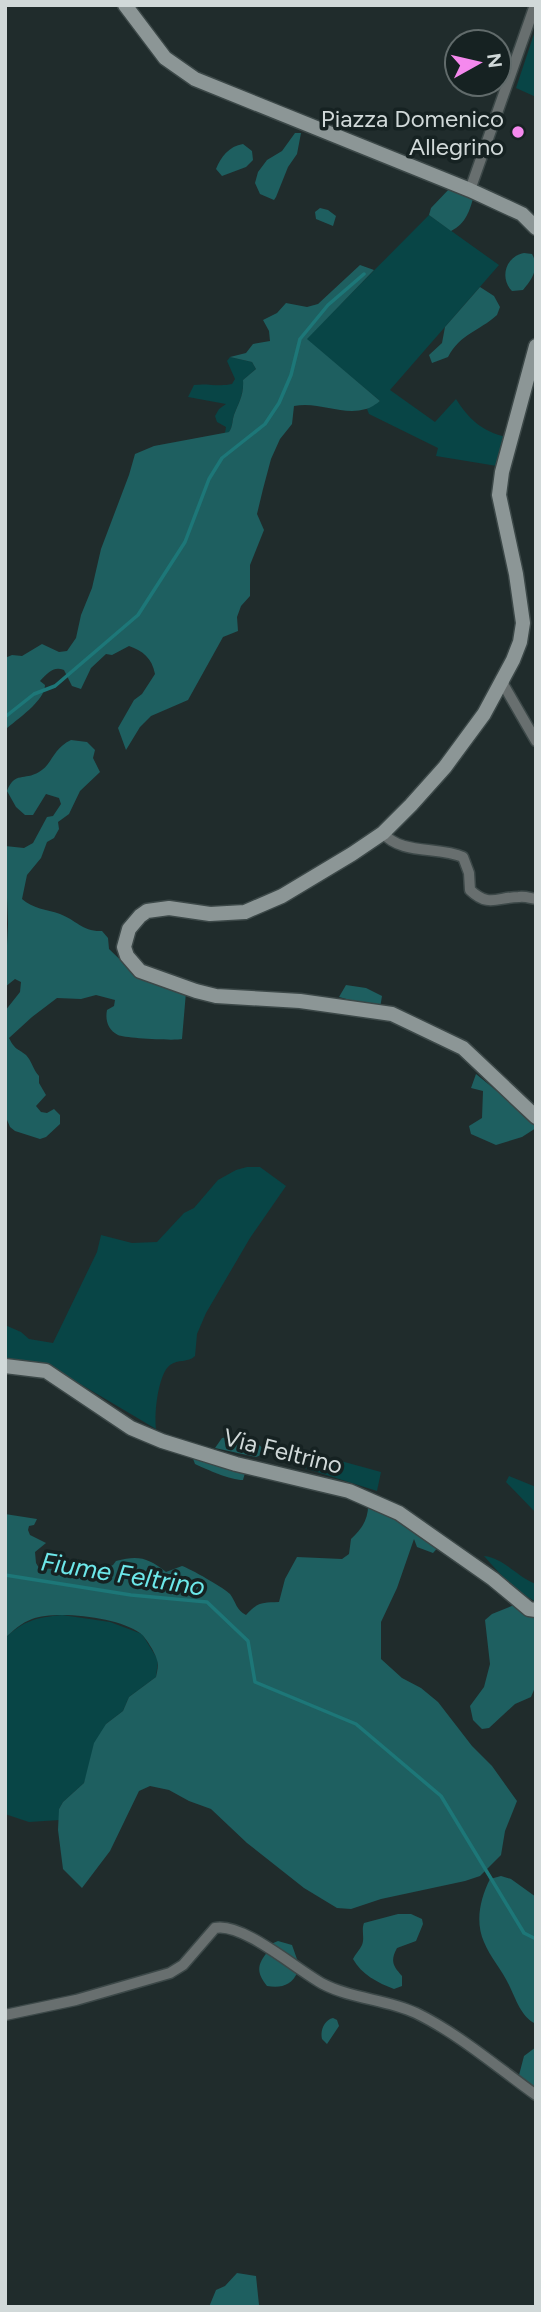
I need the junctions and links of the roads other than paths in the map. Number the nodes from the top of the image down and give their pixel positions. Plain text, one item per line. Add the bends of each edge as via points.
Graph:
1 (125, 5) edge
2 (535, 5) edge
3 (470, 190) junction
4 (535, 225) edge
5 (536, 346) edge
6 (502, 682) junction
7 (536, 741) edge
8 (383, 833) junction
9 (536, 899) edge
10 (536, 1116) edge
11 (5, 1366) edge
12 (536, 1610) edge
13 (5, 2015) edge
14 (536, 2095) edge

1 - 3 street via 165,58 195,79
2 - 3 street
3 - 4 street via 522,214
5 - 6 street via 499,495 523,623 520,642
6 - 7 street
6 - 8 street via 444,767
8 - 9 street via 396,845 463,857 470,890 481,899
8 - 10 street via 282,895 244,912 147,911 125,937 127,956 140,971 216,996 300,1001 392,1014 463,1048
11 - 12 street, Via Feltrino via 46,1371 131,1428 162,1441 349,1491 399,1513
13 - 14 street via 170,1973 221,1927 241,1932 324,1985 416,2013 452,2033

